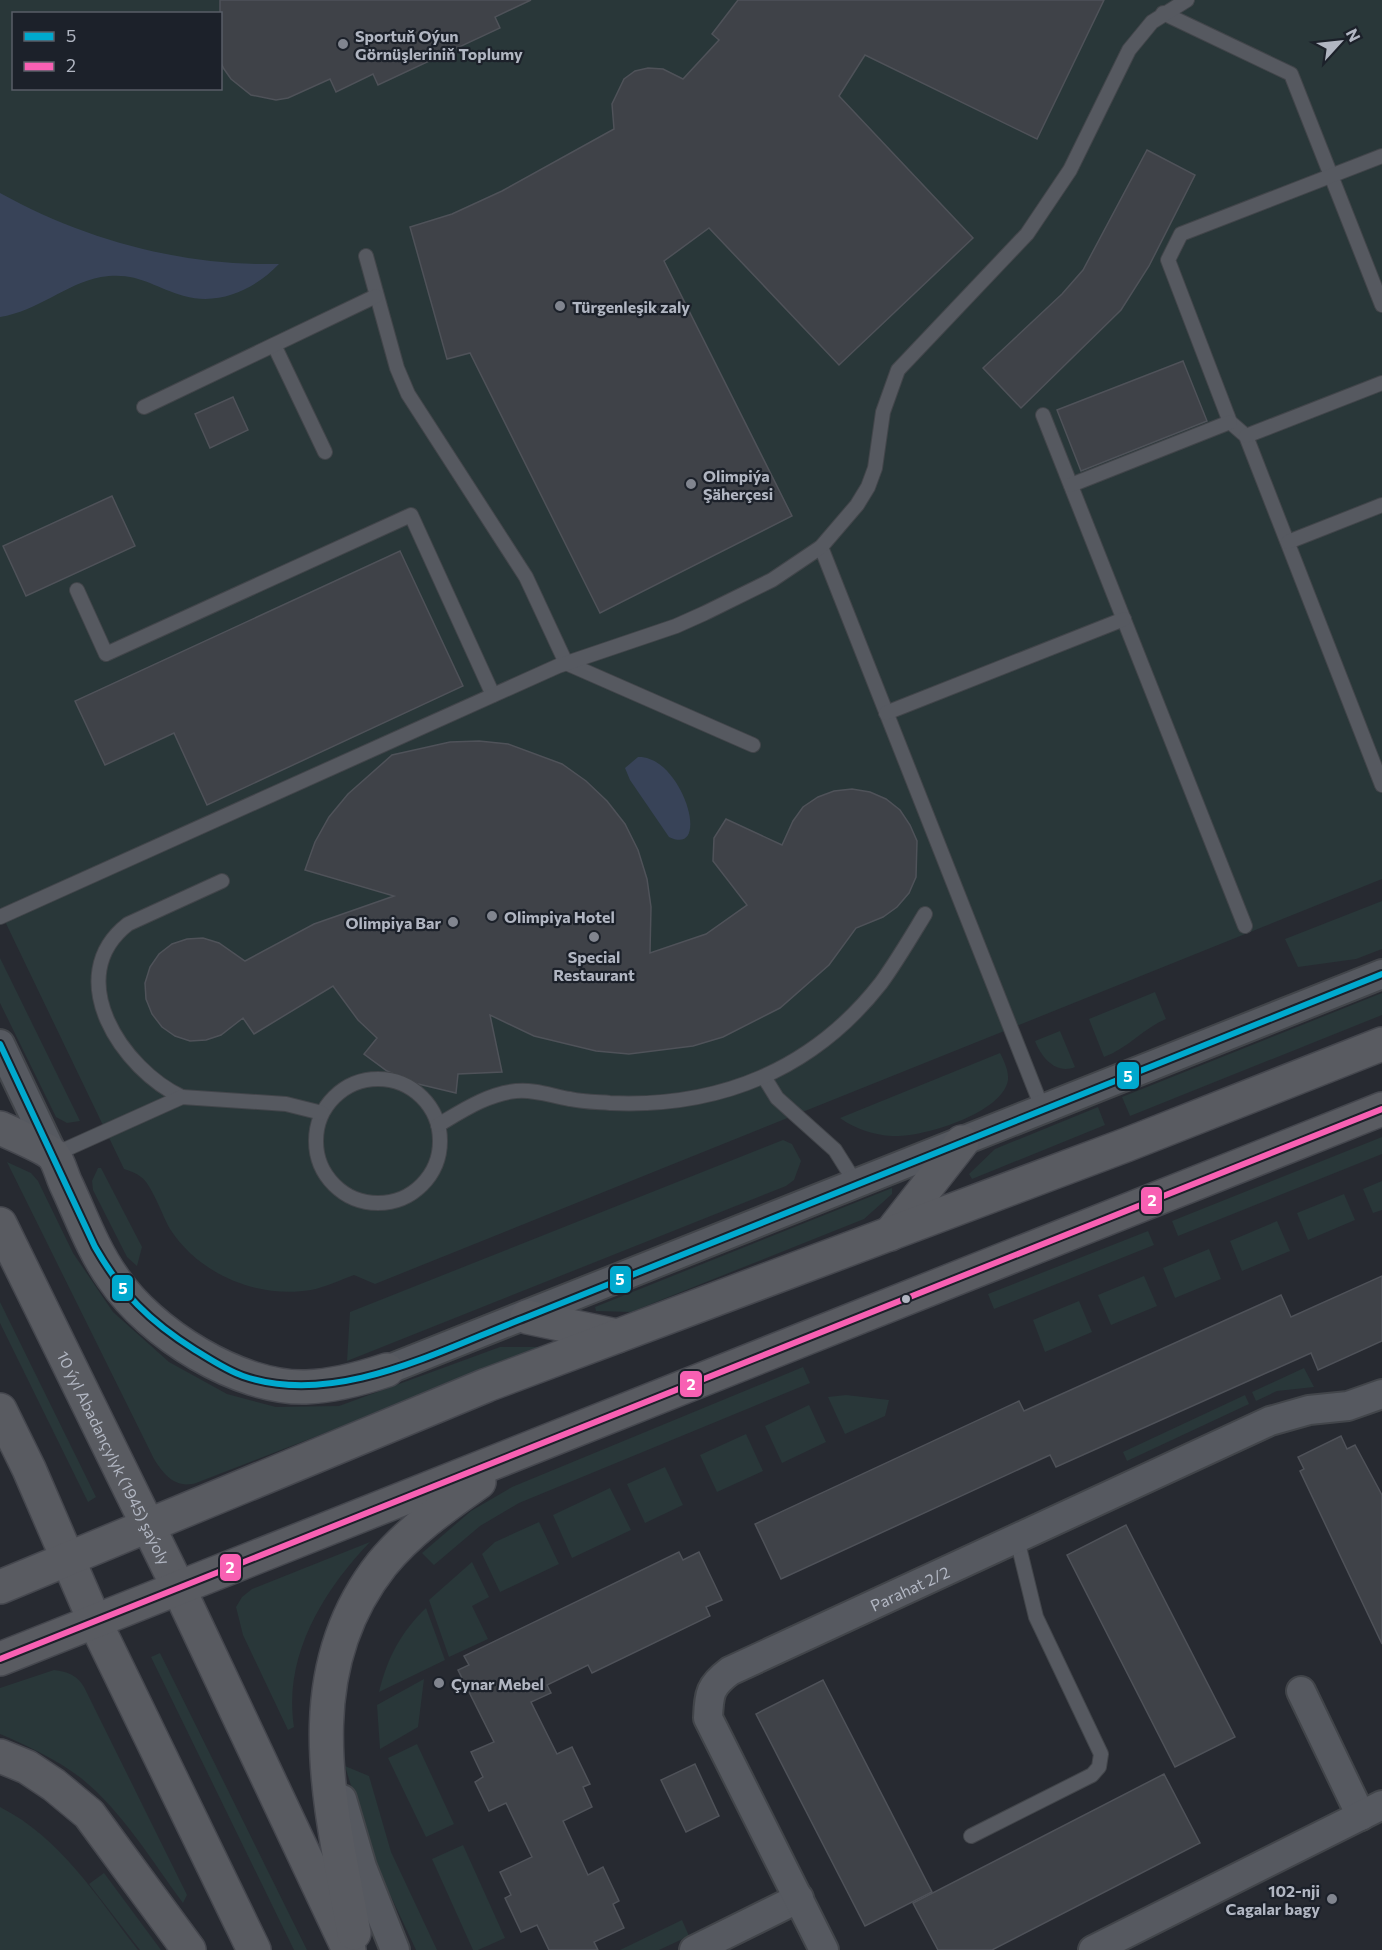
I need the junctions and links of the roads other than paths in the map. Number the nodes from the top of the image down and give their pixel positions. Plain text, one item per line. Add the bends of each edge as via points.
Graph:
1 (1187, 0) edge
2 (1163, 13) junction
3 (1382, 156) edge
4 (1332, 175) junction
5 (366, 256) dead end
6 (376, 296) junction
7 (1382, 305) edge
8 (274, 345) junction
9 (1382, 383) edge
10 (144, 407) dead end
11 (1043, 416) dead end
12 (1230, 422) junction
13 (1246, 436) junction
14 (325, 452) dead end
15 (1071, 485) junction
16 (1382, 505) edge
17 (1288, 542) junction
18 (821, 547) junction
19 (77, 590) dead end
20 (1124, 619) junction
21 (566, 663) junction
22 (493, 695) junction
23 (886, 712) junction
24 (753, 745) dead end
25 (1382, 785) edge
26 (222, 881) dead end
27 (925, 914) dead end
28 (0, 917) edge
29 (1245, 926) dead end
30 (1382, 974) edge
31 (0, 1044) edge
32 (1382, 1044) edge
33 (764, 1077) junction
34 (182, 1097) junction
35 (1382, 1109) edge
36 (1043, 1110) junction
37 (322, 1113) junction
38 (438, 1125) junction
39 (0, 1128) edge
40 (962, 1142) junction
41 (53, 1155) junction
42 (856, 1185) junction
43 (0, 1224) edge
44 (890, 1234) junction
45 (526, 1317) junction
46 (617, 1336) junction
47 (387, 1370) joint
48 (1382, 1394) edge
49 (0, 1410) edge
50 (518, 1454) junction
51 (146, 1526) junction
52 (1017, 1539) junction
53 (69, 1561) junction
54 (0, 1587) edge
55 (178, 1587) junction
56 (95, 1622) junction
57 (0, 1659) edge
58 (1301, 1691) dead end
59 (326, 1742) junction
60 (0, 1756) edge
61 (1372, 1810) edge
62 (971, 1836) dead end
63 (799, 1898) junction
64 (189, 1950) edge
65 (254, 1950) edge
66 (349, 1950) edge
67 (357, 1950) edge
68 (395, 1950) edge
69 (694, 1950) edge
70 (825, 1950) edge
71 (1094, 1950) edge

1 - 2 lane
2 - 4 lane via 1292,74
2 - 18 lane via 1130,50 1070,170 1027,234 898,370 883,412 875,468 868,487
3 - 4 lane
4 - 7 lane
4 - 12 lane via 1181,234 1168,260
5 - 6 lane
6 - 8 lane
6 - 21 lane via 396,368 408,394 526,577
8 - 10 lane
8 - 14 lane
9 - 13 lane
11 - 15 lane
12 - 13 lane
12 - 15 lane
13 - 17 lane
15 - 20 lane
16 - 17 lane
17 - 25 lane
18 - 21 lane via 772,579 714,609
18 - 23 lane
19 - 22 lane via 106,654 411,515
20 - 23 lane
20 - 29 lane
21 - 22 lane
21 - 24 lane
22 - 28 lane
23 - 36 lane
26 - 34 lane via 128,924 108,947 100,968 99,992 106,1022 122,1049 162,1088
27 - 33 lane via 880,983 853,1014 817,1044
30 - 36 street
31 - 41 street
32 - 44 main road
33 - 38 lane via 708,1096 668,1103 573,1100 516,1091 477,1102
33 - 42 lane via 777,1098 835,1150
34 - 37 lane via 286,1104
34 - 41 lane
35 - 50 main road
36 - 40 street
37 - 38 lane via 330,1101 355,1083 384,1080 412,1090
37 - 38 lane via 316,1142 323,1171 344,1192 371,1203 400,1199 424,1182 438,1155
39 - 41 main road
40 - 42 street
40 - 44 main road
41 - 47 main road via 113,1278 132,1302 181,1341 242,1376 275,1384 321,1385
42 - 45 street
43 - 51 main road, 10 ýyl Abadançylyk (1945) şaýoly
44 - 46 main road
45 - 46 main road
45 - 47 street
46 - 51 main road via 487,1384
48 - 52 street, Parahat 2/2 via 1348,1406 1309,1410 1270,1421
49 - 53 main road
50 - 55 main road
50 - 59 main road via 410,1534 382,1564 346,1623 334,1656
51 - 53 main road
51 - 55 main road, 10 ýyl Abadançylyk (1945) şaýoly
52 - 62 lane via 1036,1617 1101,1754 1099,1767 1092,1775
52 - 63 street, Parahat 2/2 via 730,1671 715,1683 709,1697 708,1718
53 - 54 main road
53 - 56 main road
55 - 56 main road
55 - 66 main road, 10 ýyl Abadançylyk (1945) şaýoly
56 - 57 main road
56 - 65 main road
58 - 61 street
59 - 67 main road via 334,1830
59 - 68 street via 362,1867
60 - 64 main road via 27,1767 89,1814
61 - 71 street
63 - 69 street
63 - 70 street, Parahat 2/2

